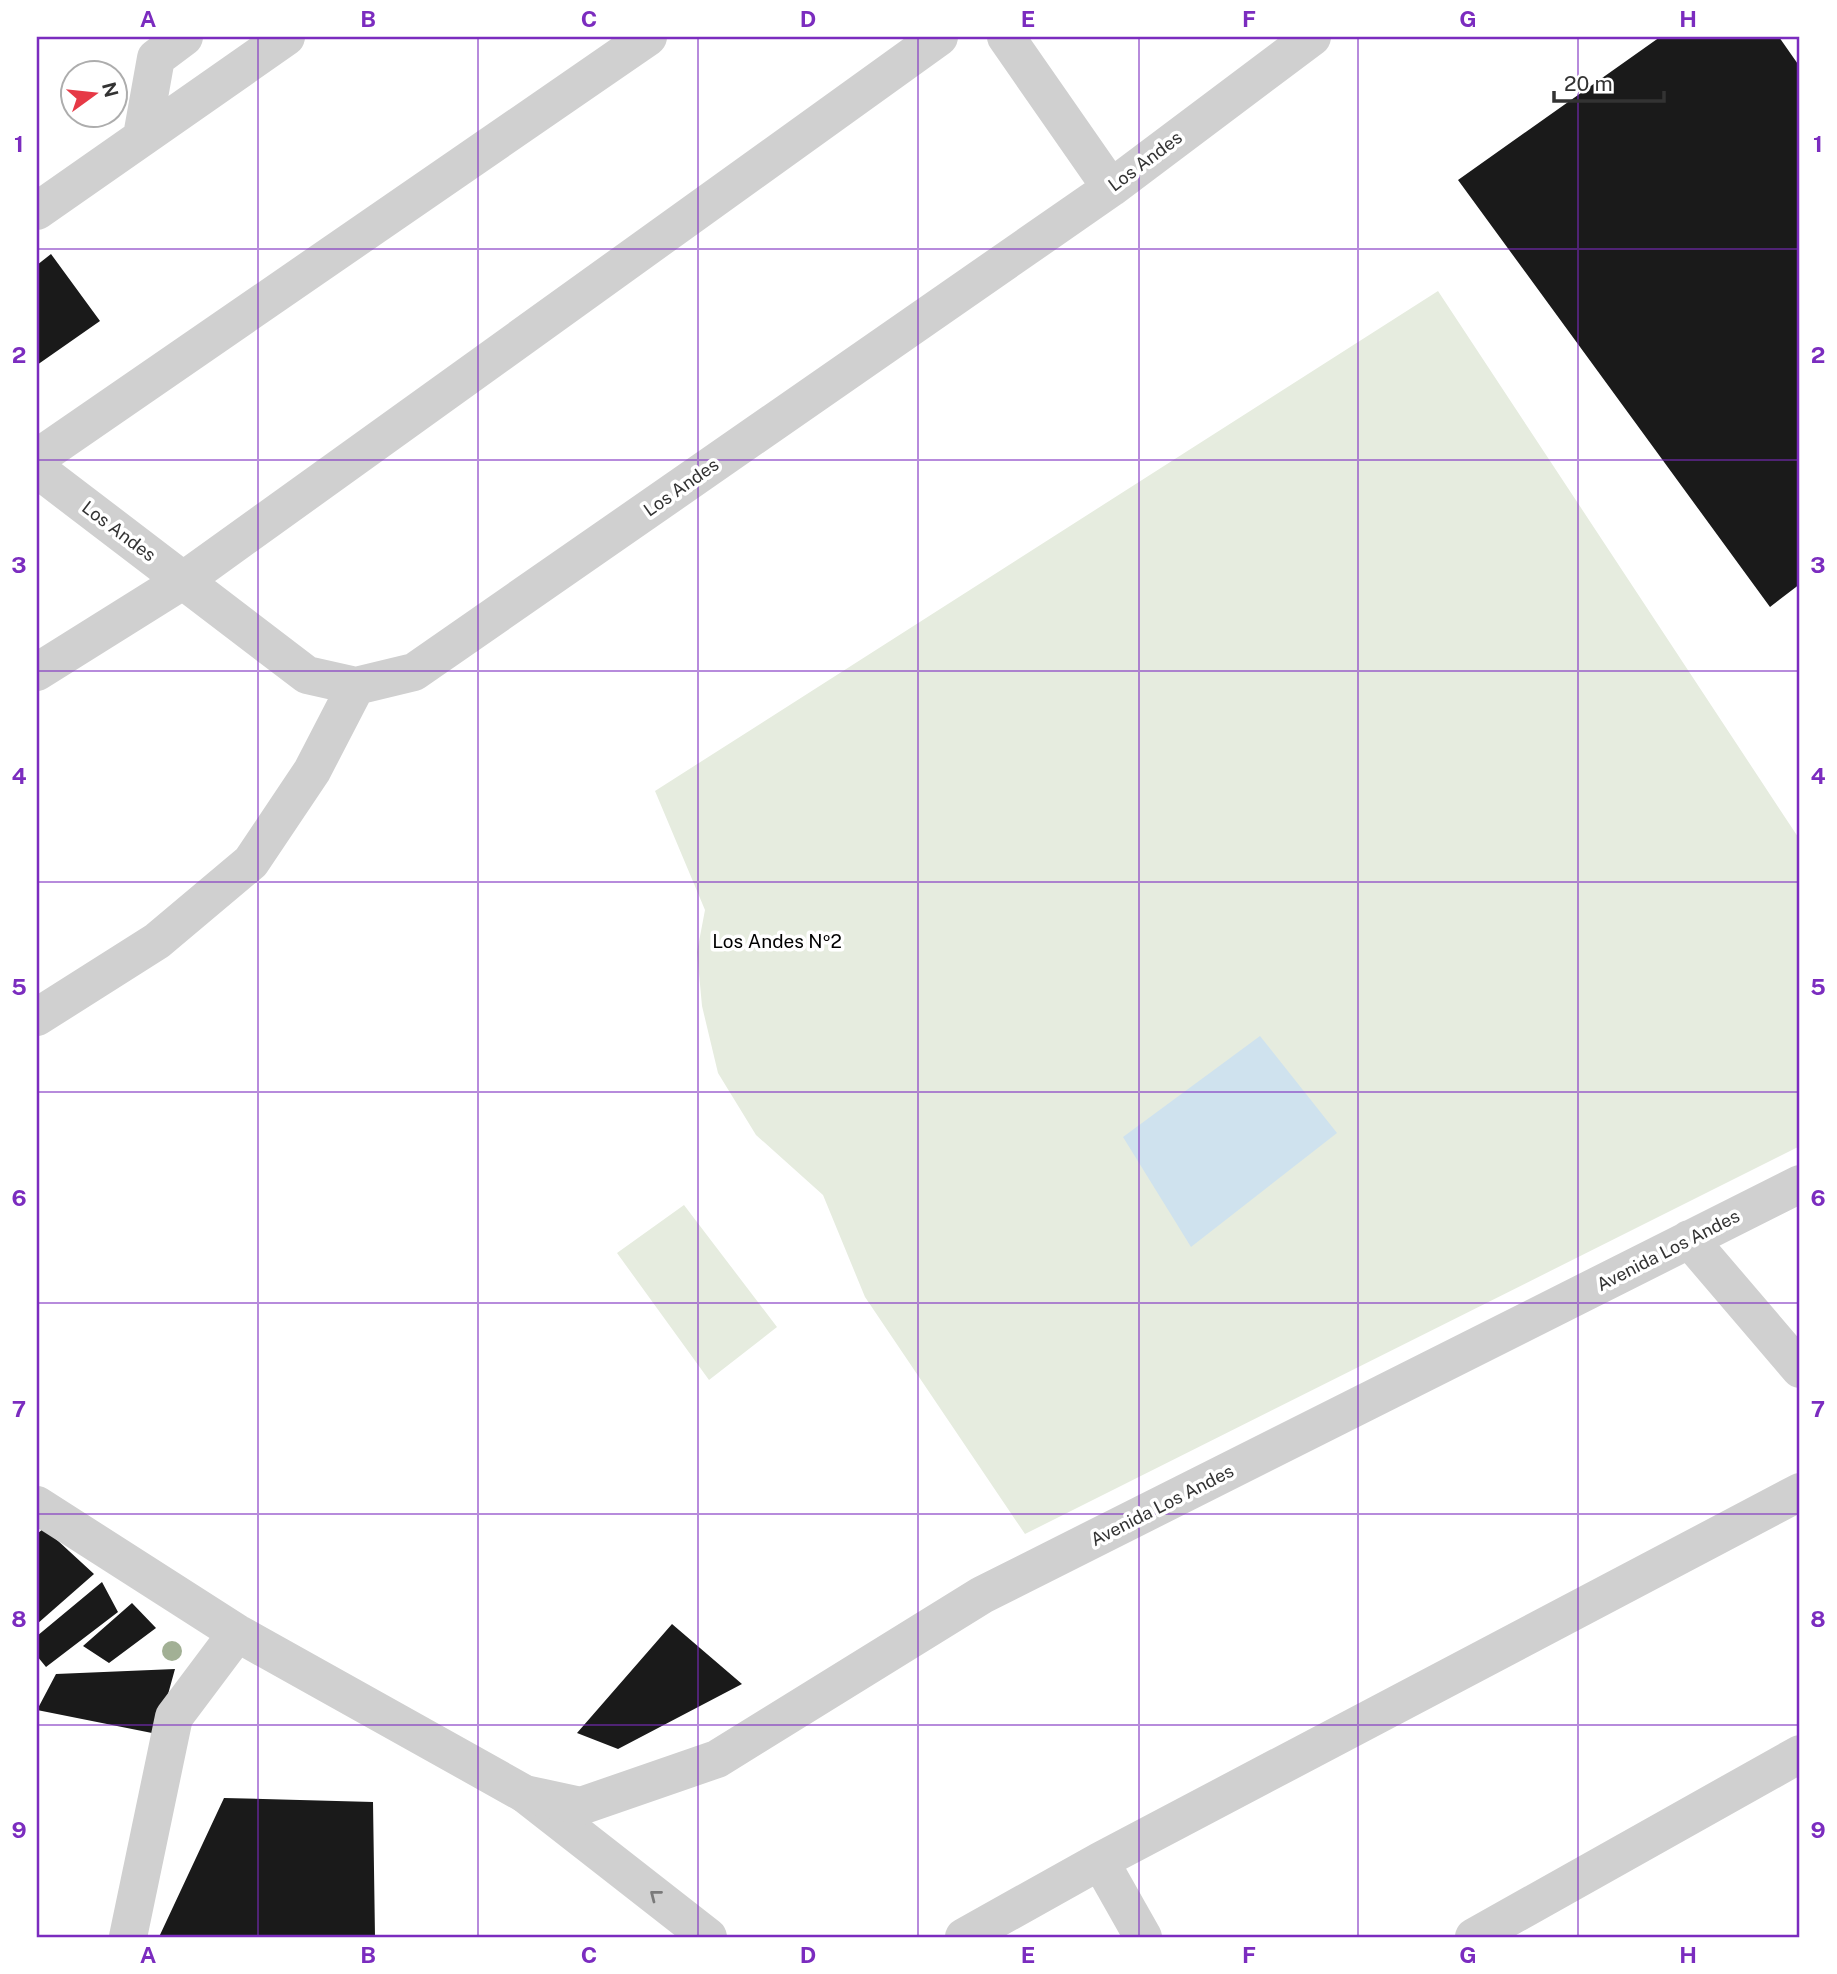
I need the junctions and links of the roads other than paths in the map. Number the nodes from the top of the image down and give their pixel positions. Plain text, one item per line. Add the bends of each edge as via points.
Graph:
1 (184, 37) edge
2 (286, 37) edge
3 (648, 37) edge
4 (939, 37) edge
5 (1006, 37) edge
6 (1312, 37) edge
7 (142, 136) junction
8 (1111, 188) junction
9 (37, 211) edge
10 (37, 458) edge
11 (37, 469) edge
12 (184, 580) junction
13 (37, 672) edge
14 (356, 686) junction
15 (37, 1017) edge
16 (1800, 1184) edge
17 (1689, 1239) junction
18 (1800, 1369) edge
19 (1800, 1492) edge
20 (37, 1505) edge
21 (237, 1633) junction
22 (1800, 1754) edge
23 (525, 1794) junction
24 (1100, 1861) junction
25 (128, 1937) edge
26 (708, 1937) edge
27 (964, 1937) edge
28 (1143, 1937) edge
29 (1474, 1937) edge

1 - 7 street via 156,58
2 - 7 street
3 - 10 street
4 - 12 street
5 - 8 street
6 - 8 street, Los Andes
7 - 9 street
8 - 14 street, Los Andes via 414,672
11 - 12 street, Los Andes
12 - 13 street
12 - 14 street, Los Andes via 307,675
14 - 15 street via 312,771 251,862 157,941
16 - 17 street, Avenida Los Andes
17 - 18 street
17 - 23 street, Avenida Los Andes via 982,1595 718,1759 581,1806
19 - 24 street
20 - 21 street
21 - 23 street
21 - 25 street via 174,1717
22 - 29 street
26 -> 23 street
24 - 27 street
24 - 28 street

